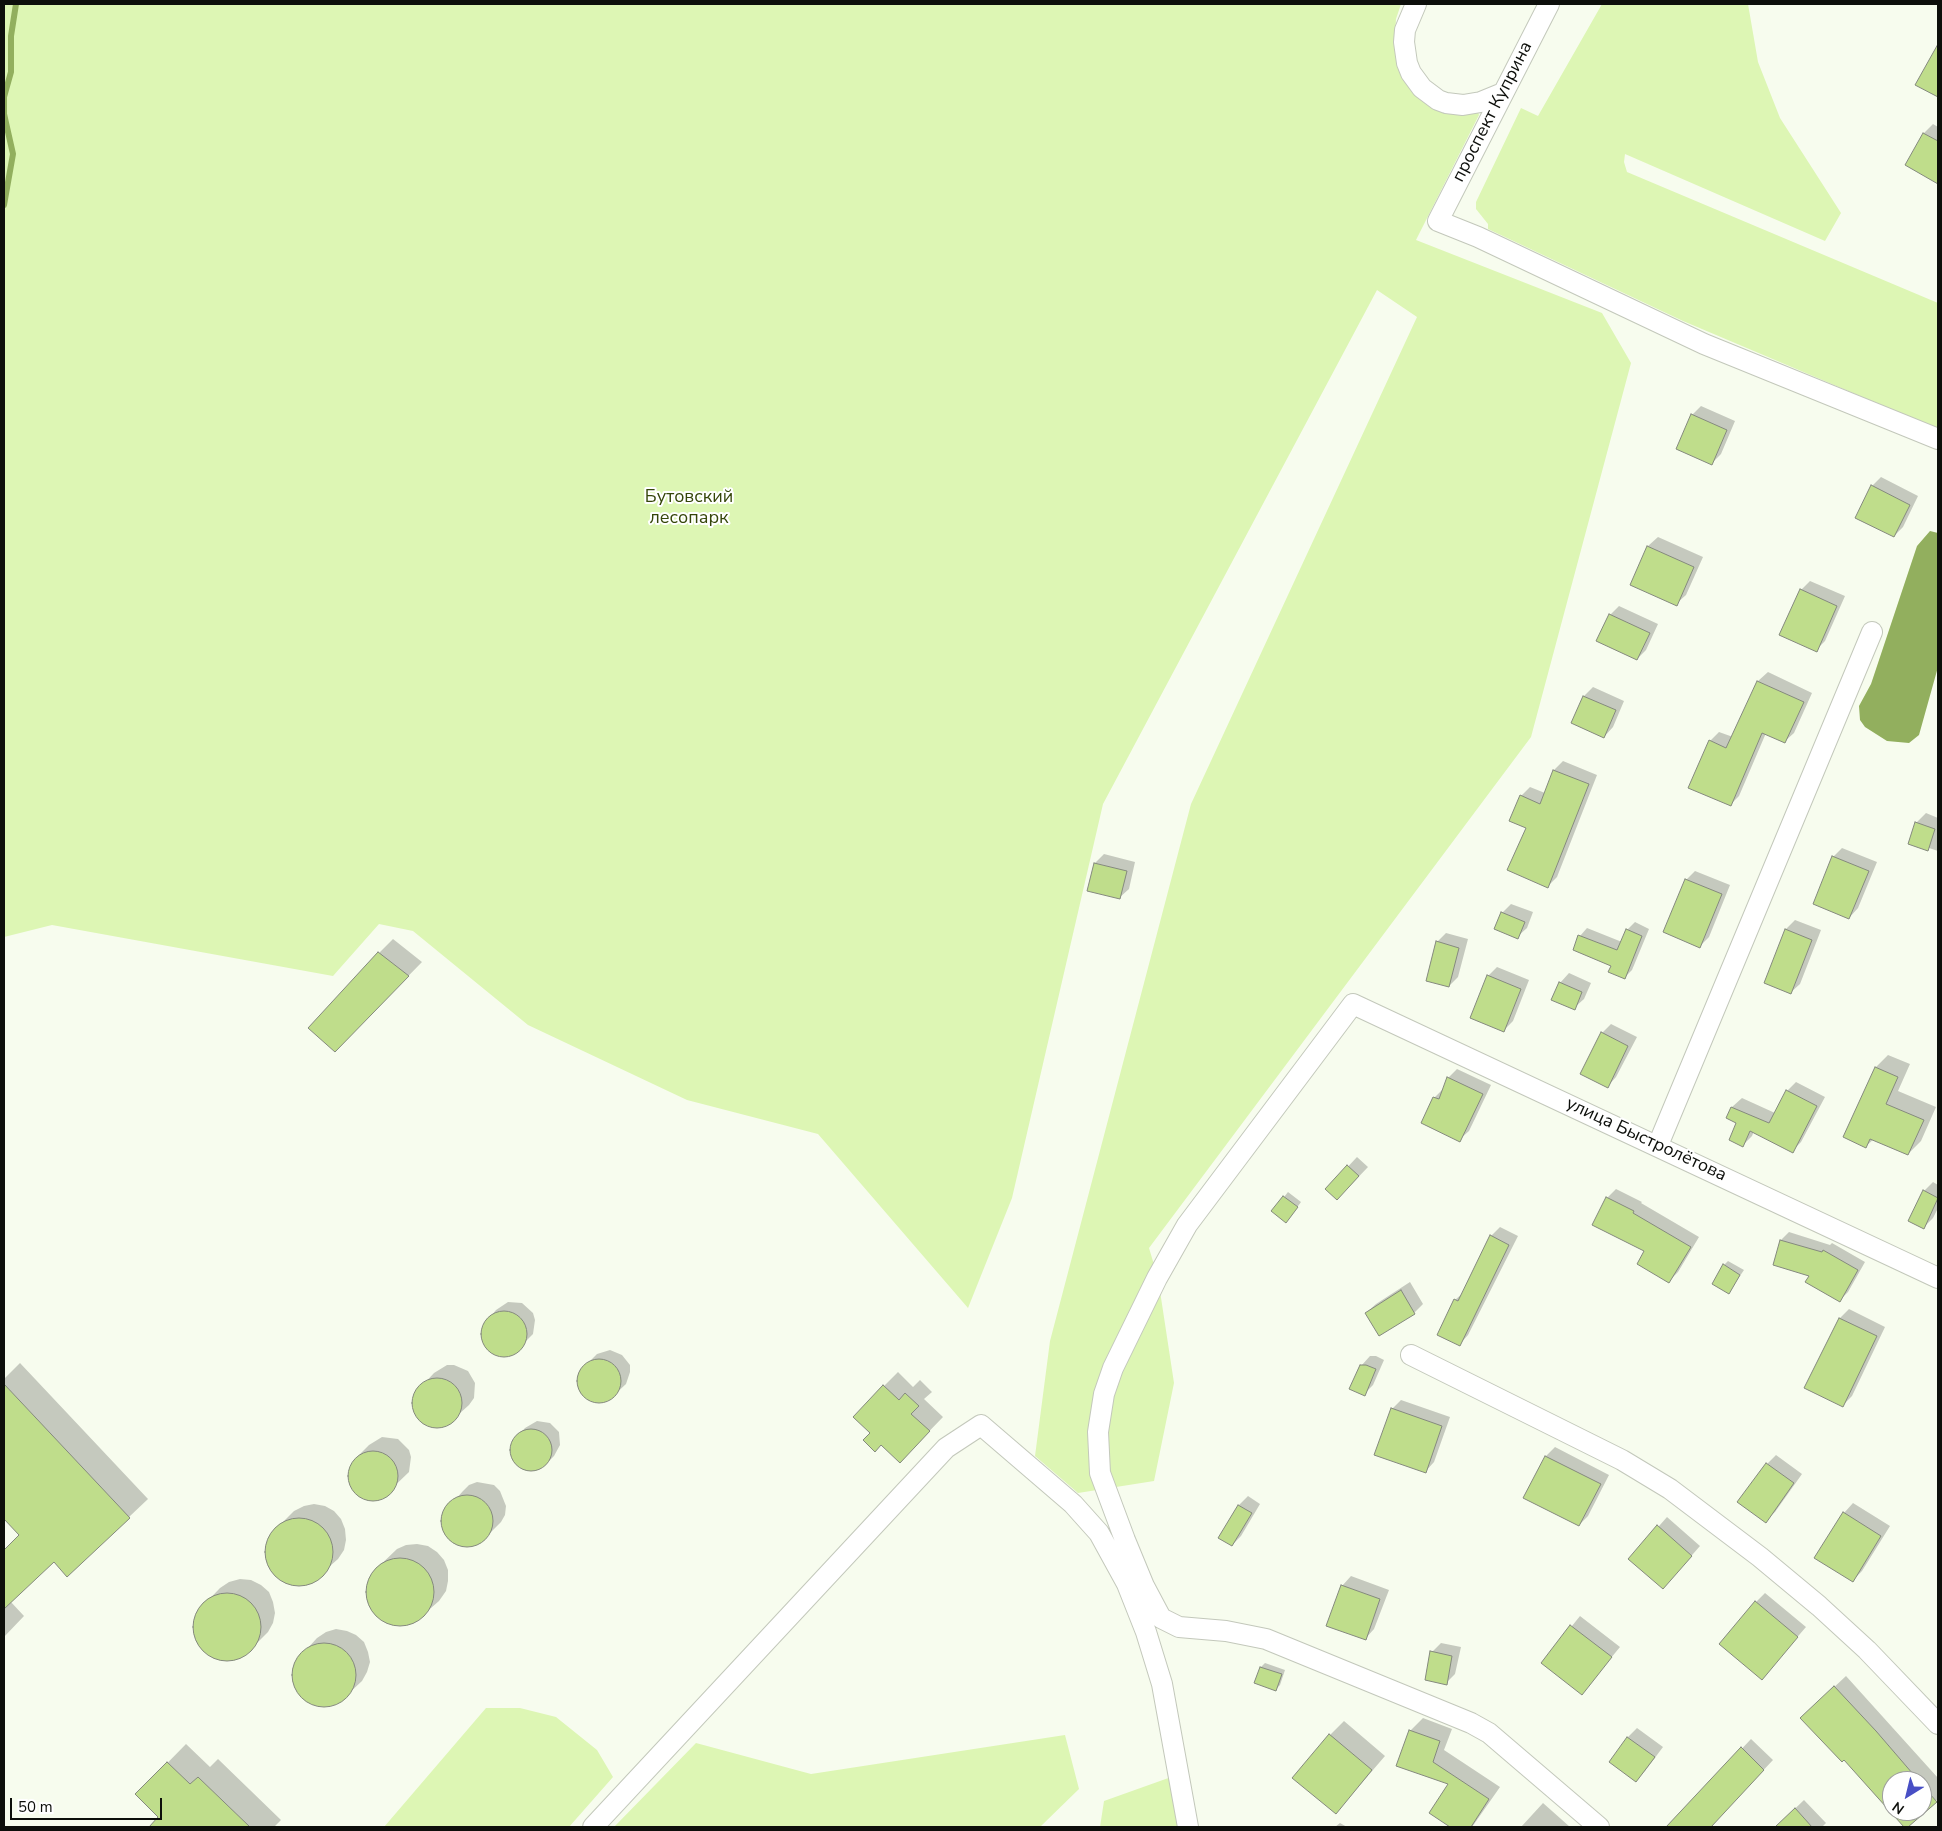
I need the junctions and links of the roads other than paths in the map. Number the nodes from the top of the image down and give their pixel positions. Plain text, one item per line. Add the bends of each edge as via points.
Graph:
1 (1416, 4) edge
2 (1549, 4) edge
3 (1503, 93) junction
4 (1938, 439) edge
5 (1872, 632) dead end
6 (1658, 1146) junction
7 (1938, 1278) edge
8 (1411, 1355) dead end
9 (1938, 1724) edge
10 (593, 1827) edge
11 (1188, 1827) edge
12 (1600, 1827) edge

1 - 3 street via 1405,30 1404,42 1409,68 1422,88 1438,100 1463,105
2 - 3 street, проспект Куприна
3 - 4 street, проспект Куприна via 1438,221 1704,344
5 - 6 street
6 - 7 street, улица Быстролётова
6 - 12 street, улица Быстролётова via 1353,1004 1187,1225 1113,1368 1104,1394 1098,1432 1100,1472 1124,1540 1161,1618 1179,1627 1266,1639 1471,1723 1488,1733
8 - 9 street via 1622,1460 1670,1489 1820,1606
10 - 11 street via 946,1448 981,1425 1073,1504 1099,1533 1127,1584 1162,1684

